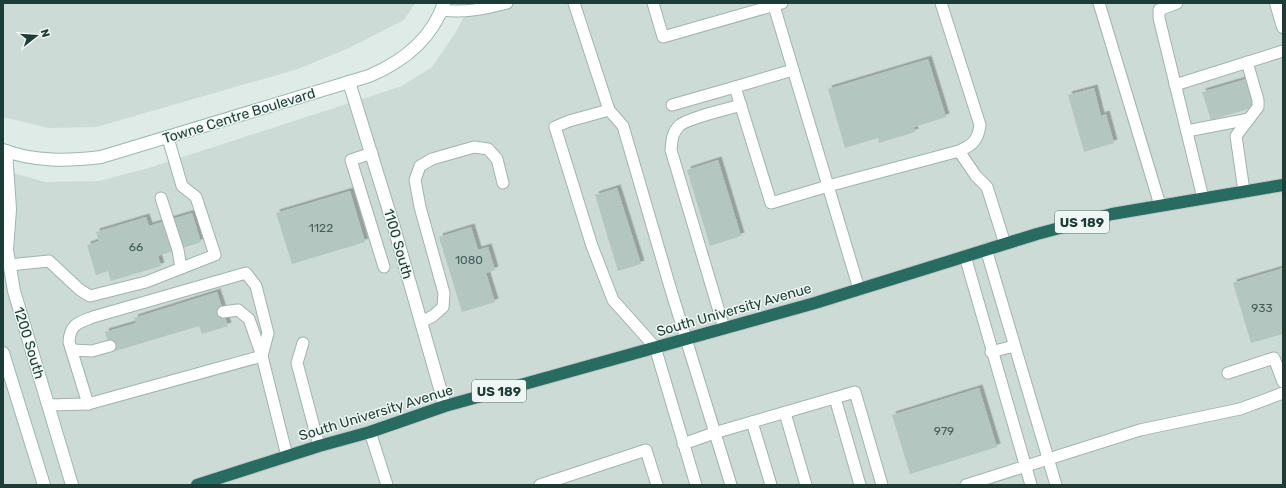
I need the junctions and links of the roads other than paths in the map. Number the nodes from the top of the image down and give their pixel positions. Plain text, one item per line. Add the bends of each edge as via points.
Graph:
1 (507, 3) edge
2 (574, 3) edge
3 (653, 3) edge
4 (941, 3) edge
5 (1099, 3) edge
6 (1177, 3) edge
7 (1276, 3) edge
8 (778, 4) edge
9 (443, 7) edge
10 (1283, 27) edge
11 (1283, 51) edge
12 (1247, 62) junction
13 (793, 70) junction
14 (349, 82) junction
15 (1175, 85) junction
16 (735, 87) junction
17 (672, 105) dead end
18 (741, 105) junction
19 (609, 110) junction
20 (1249, 119) junction
21 (1187, 131) junction
22 (168, 138) junction
23 (959, 151) junction
24 (4, 153) edge
25 (372, 153) junction
26 (503, 183) dead end
27 (1283, 185) edge
28 (828, 186) junction
29 (1244, 191) junction
30 (161, 198) dead end
31 (1204, 198) junction
32 (1160, 206) junction
33 (1005, 244) junction
34 (986, 249) junction
35 (965, 256) junction
36 (9, 265) junction
37 (384, 267) dead end
38 (180, 268) junction
39 (859, 289) junction
40 (223, 312) dead end
41 (421, 322) junction
42 (724, 328) junction
43 (686, 339) junction
44 (303, 342) dead end
45 (110, 346) dead end
46 (1014, 346) junction
47 (655, 347) junction
48 (72, 350) junction
49 (992, 352) junction
50 (3, 353) edge
51 (262, 356) junction
52 (1228, 373) dead end
53 (1283, 382) edge
54 (1283, 393) edge
55 (835, 398) junction
56 (88, 404) junction
57 (48, 406) junction
58 (445, 406) junction
59 (785, 412) junction
60 (752, 422) junction
61 (370, 432) junction
62 (714, 433) junction
63 (683, 444) junction
64 (319, 446) junction
65 (287, 456) junction
66 (1048, 459) junction
67 (1025, 466) junction
68 (986, 482) edge
69 (44, 485) edge
70 (72, 485) edge
71 (197, 485) edge
72 (387, 485) edge
73 (540, 485) edge
74 (657, 485) edge
75 (696, 485) edge
76 (731, 485) edge
77 (771, 485) edge
78 (806, 485) edge
79 (860, 485) edge
80 (882, 485) edge
81 (966, 485) edge
82 (1031, 485) edge
83 (1056, 485) edge

1 - 9 lane via 478,11 461,12
2 - 19 lane
3 - 8 lane via 663,37
4 - 23 lane via 980,125 978,137 971,146
5 - 32 lane
6 - 15 lane via 1159,10
7 - 10 street
8 - 13 lane
9 - 14 street, Towne Centre Boulevard via 429,32 403,58 383,70
11 - 12 lane
12 - 15 lane
12 - 20 lane via 1258,100 1258,107
13 - 16 lane
13 - 28 lane
14 - 22 street, Towne Centre Boulevard
14 - 25 street, 1100 South
15 - 21 lane
16 - 17 lane
16 - 18 lane
18 - 28 lane via 771,203
18 - 42 lane via 680,125 673,136 671,150
19 - 43 lane via 623,126
19 - 47 lane via 569,121 555,128 592,246 613,300
20 - 21 lane
20 - 29 lane via 1236,136
21 - 31 lane
22 - 24 street, Towne Centre Boulevard via 84,159 26,158
22 - 38 lane via 182,186 196,198 215,255
23 - 28 lane
23 - 33 lane via 987,187
24 - 36 street, 1200 South via 10,210 7,250
25 - 37 lane via 351,160
25 - 41 street, 1100 South
26 - 41 lane via 497,159 488,149 474,148 432,159 420,166 415,180 420,207 444,293 443,307
27 - 29 highway, South University Avenue / US 189
28 - 39 lane
29 - 31 highway, South University Avenue / US 189
30 - 38 lane via 178,250
31 - 32 highway, South University Avenue / US 189
32 - 33 highway, South University Avenue / US 189 via 1112,214
33 - 34 highway, South University Avenue / US 189
34 - 35 highway, South University Avenue / US 189
34 - 46 lane
35 - 39 highway, South University Avenue / US 189
35 - 49 lane
36 - 38 lane via 49,261 90,296 146,282
36 - 57 street, 1200 South via 14,291
39 - 42 highway, South University Avenue / US 189
40 - 51 lane via 238,310 249,319
41 - 58 street, 1100 South
42 - 43 highway, South University Avenue / US 189
43 - 47 highway, South University Avenue / US 189
43 - 62 lane
44 - 64 lane via 297,363
45 - 48 lane via 92,351
46 - 49 lane
46 - 66 lane
47 - 58 highway, South University Avenue / US 189
47 - 63 lane
48 - 51 lane via 70,332 75,325 93,317 246,273 256,286 268,333
48 - 56 lane
49 - 67 lane
50 - 69 street, 1200 South
51 - 56 lane
51 - 65 lane
52 - 53 lane via 1274,358
54 - 66 lane via 1240,409 1140,430
55 - 59 lane
55 - 79 lane
55 - 80 lane via 855,392
56 - 57 lane
57 - 70 street, 1200 South
58 - 61 highway, South University Avenue / US 189
59 - 60 lane
59 - 78 lane
60 - 62 lane
60 - 77 lane
61 - 64 highway, South University Avenue / US 189
61 - 72 lane
62 - 63 lane
62 - 76 lane
63 - 75 lane
64 - 65 highway, South University Avenue / US 189
65 - 71 highway, South University Avenue / US 189
66 - 67 lane
66 - 83 lane
67 - 68 lane
67 - 82 lane
68 - 81 lane
73 - 74 lane via 646,450

